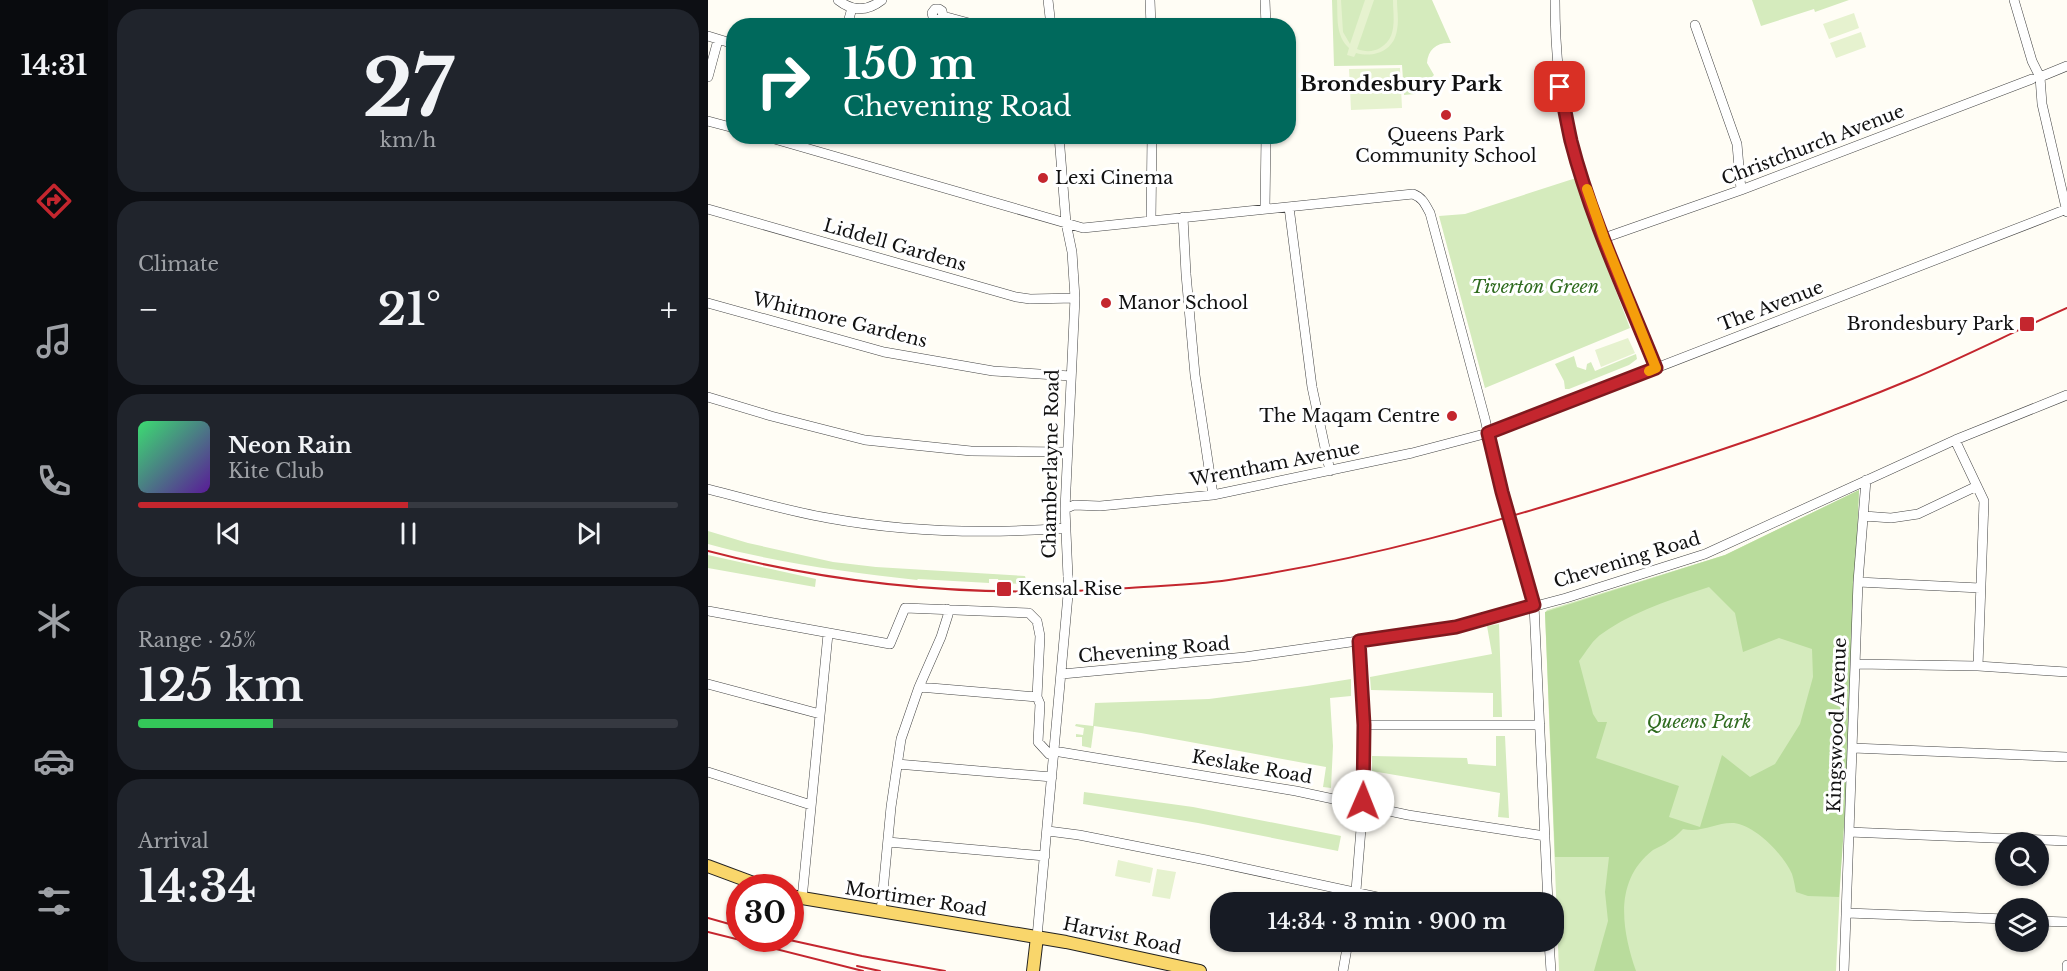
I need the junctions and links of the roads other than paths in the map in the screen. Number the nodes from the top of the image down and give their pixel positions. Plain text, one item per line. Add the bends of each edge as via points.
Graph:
1 (838, 0) edge
2 (882, 0) edge
3 (1048, 0) edge
4 (1150, 0) edge
5 (1265, 0) edge
6 (1555, 0) edge
7 (2014, 0) edge
8 (852, 8) junction
9 (943, 16) dead end
10 (849, 18) edge
11 (950, 18) edge
12 (1050, 18) edge
13 (1151, 18) edge
14 (1266, 18) edge
15 (1695, 25) dead end
16 (708, 36) edge
17 (718, 40) junction
18 (726, 42) edge
19 (2067, 66) edge
20 (708, 77) edge
21 (2036, 78) junction
22 (708, 121) edge
23 (726, 126) edge
24 (792, 144) edge
25 (1060, 144) edge
26 (1152, 144) edge
27 (1266, 144) edge
28 (1741, 190) junction
29 (1289, 207) junction
30 (1265, 208) junction
31 (708, 209) edge
32 (2067, 210) edge
33 (1184, 217) junction
34 (1151, 220) junction
35 (1066, 223) junction
36 (1604, 238) junction
37 (1075, 298) junction
38 (708, 303) edge
39 (1656, 368) junction
40 (1071, 376) junction
41 (2067, 395) edge
42 (708, 397) edge
43 (1488, 433) junction
44 (1955, 440) junction
45 (1067, 452) junction
46 (1330, 471) junction
47 (1866, 480) junction
48 (1977, 486) junction
49 (708, 489) edge
50 (1213, 495) junction
51 (1065, 508) junction
52 (1864, 516) junction
53 (1066, 528) junction
54 (1858, 582) junction
55 (1980, 588) junction
56 (1534, 605) junction
57 (947, 609) junction
58 (708, 611) edge
59 (828, 633) junction
60 (1359, 641) junction
61 (1857, 664) junction
62 (1978, 666) junction
63 (2067, 672) edge
64 (1062, 674) junction
65 (708, 684) edge
66 (919, 687) junction
67 (1039, 701) junction
68 (1058, 706) junction
69 (820, 714) junction
70 (1364, 725) junction
71 (1540, 725) junction
72 (1853, 748) junction
73 (1057, 753) junction
74 (2067, 758) edge
75 (897, 764) junction
76 (708, 772) edge
77 (1052, 777) junction
78 (1363, 804) junction
79 (811, 805) junction
80 (1048, 831) junction
81 (1849, 832) junction
82 (1545, 836) junction
83 (2067, 841) edge
84 (888, 842) junction
85 (1045, 856) junction
86 (708, 866) edge
87 (729, 874) edge
88 (800, 874) edge
89 (1358, 892) joint
90 (1548, 892) edge
91 (804, 898) edge
92 (881, 912) junction
93 (1847, 913) junction
94 (1995, 919) edge
95 (2049, 921) edge
96 (2067, 922) edge
97 (1037, 937) junction
98 (1346, 952) edge
99 (1550, 952) edge
100 (2067, 965) edge
101 (1344, 967) edge
102 (1033, 971) edge
103 (1200, 971) edge
104 (1551, 971) edge
105 (1844, 971) edge
106 (2067, 971) edge

1 - 8 street
2 - 8 street via 872,8
3 - 12 street
4 - 13 street
5 - 14 street
6 - 36 street via 1560,87 1571,141
7 - 21 street
8 - 10 street
9 - 11 street
15 - 28 street via 1737,144
16 - 17 street
17 - 18 street
17 - 20 street
19 - 21 street, Christchurch Avenue
21 - 28 street, Christchurch Avenue
21 - 32 street
22 - 23 street
24 - 35 street
25 - 35 street, Chamberlayne Road
26 - 34 street
27 - 30 street
28 - 36 street, Christchurch Avenue
29 - 30 street
29 - 43 street via 1413,194 1423,200 1430,213
29 - 46 street via 1312,387
30 - 33 street
31 - 37 street, Liddell Gardens via 1016,297
32 - 39 street, The Avenue
33 - 34 street
33 - 50 street via 1196,375
34 - 35 street via 1083,228
35 - 37 street, Chamberlayne Road
36 - 39 street
37 - 40 street, Chamberlayne Road
38 - 40 street, Whitmore Gardens via 884,352 993,371
39 - 43 street, The Avenue
40 - 45 street, Chamberlayne Road
41 - 44 street, Chevening Road
42 - 45 street via 865,440 971,451
43 - 46 street, Wrentham Avenue
43 - 56 street, bridge
44 - 47 street, Chevening Road
44 - 48 street
45 - 51 street, Chamberlayne Road
46 - 50 street, Wrentham Avenue
47 - 52 street, Kingswood Avenue
47 - 56 street, Chevening Road via 1705,554
48 - 52 street via 1918,514
48 - 55 street via 1984,501
49 - 53 street via 782,509 877,525 1014,531
50 - 51 street, Wrentham Avenue
51 - 53 street, Chamberlayne Road
52 - 54 street, Kingswood Avenue
53 - 64 street, Chamberlayne Road, bridge via 1068,601
54 - 55 street
54 - 61 street, Kingswood Avenue
55 - 62 street
56 - 60 street, Chevening Road via 1456,627
56 - 71 street
57 - 59 street via 905,608 890,644
57 - 66 street via 941,637
57 - 67 street via 1025,612 1034,617 1040,626
58 - 59 street
59 - 69 street
60 - 64 street, Chevening Road via 1236,658
60 - 70 street
61 - 62 street
61 - 72 street, Kingswood Avenue
62 - 63 street
64 - 68 street, Chamberlayne Road
65 - 69 street
66 - 67 street
66 - 75 street via 903,730
67 - 68 street
67 - 73 street via 1038,742 1047,753
68 - 73 street, Chamberlayne Road
69 - 79 street
70 - 71 street
70 - 78 street
71 - 82 street
72 - 74 street
72 - 81 street, Kingswood Avenue
73 - 77 street, Chamberlayne Road
73 - 78 street, Keslake Road
75 - 77 street
75 - 84 street
76 - 79 street
77 - 80 street, Chamberlayne Road
78 - 82 street, Keslake Road via 1408,815
78 - 89 street
79 - 88 street
80 - 85 street, Chamberlayne Road
80 - 89 street
81 - 83 street
81 - 93 street, Kingswood Avenue
82 - 90 street
84 - 85 street
84 - 92 street
85 - 97 street, Chamberlayne Road
86 - 87 main road
91 - 92 main road, Mortimer Road
92 - 97 main road, Mortimer Road
93 - 94 street
93 - 105 street, Kingswood Avenue
95 - 96 street
97 - 102 main road, Chamberlayne Road
97 - 103 main road, Harvist Road
98 - 101 street
99 - 104 street
100 - 106 street

